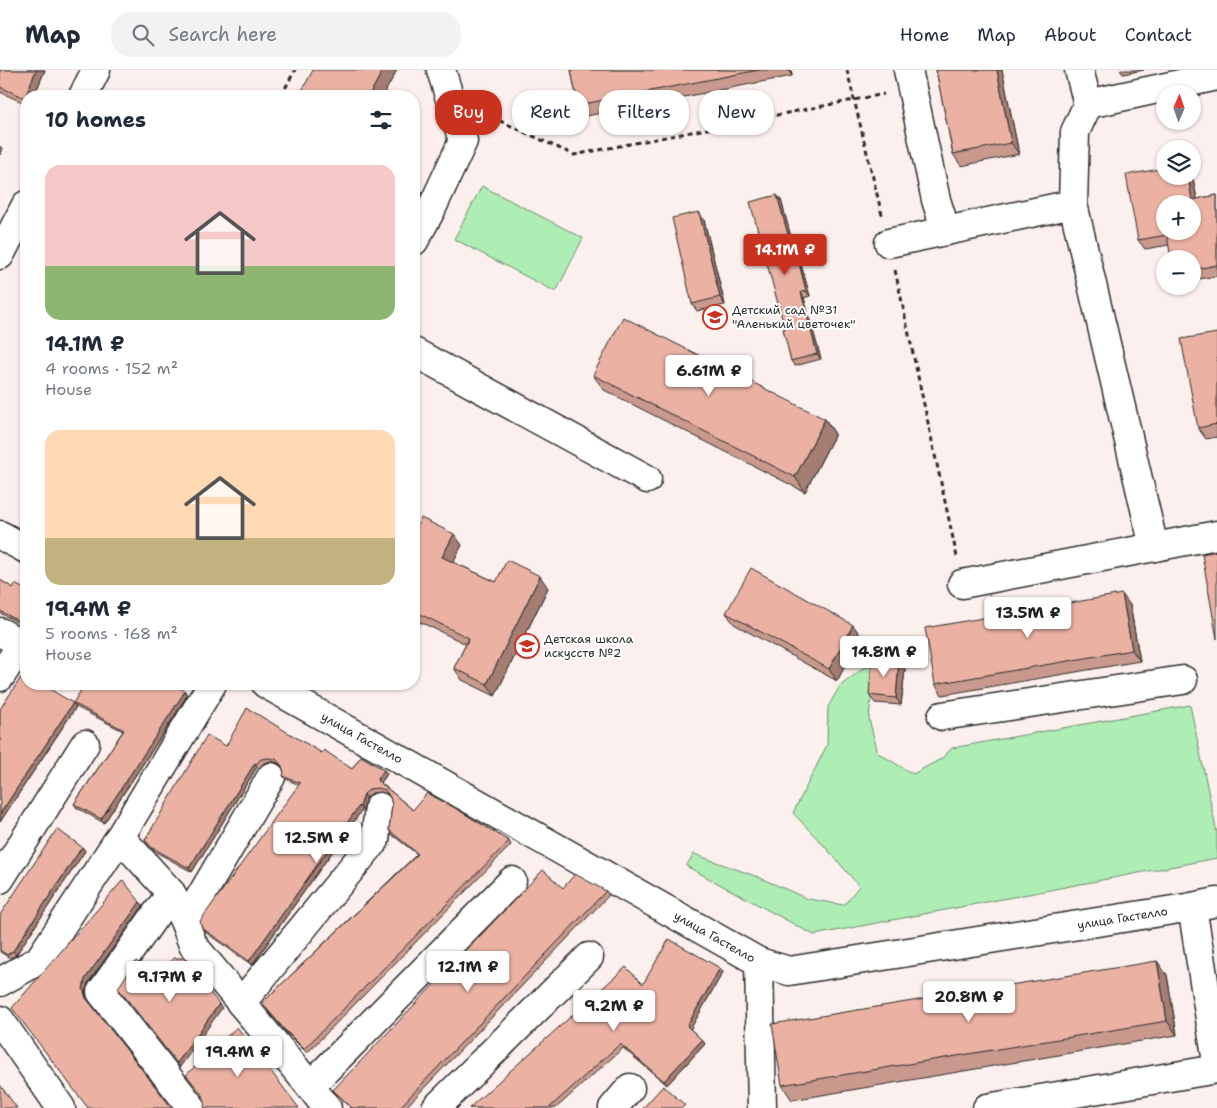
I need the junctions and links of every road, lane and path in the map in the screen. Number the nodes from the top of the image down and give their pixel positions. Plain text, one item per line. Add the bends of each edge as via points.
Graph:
1 (96, 70) edge
2 (295, 70) edge
3 (441, 70) edge
4 (846, 70) edge
5 (1079, 70) edge
6 (1217, 76) edge
7 (910, 79) edge
8 (85, 90) edge
9 (284, 90) edge
10 (447, 90) edge
11 (853, 101) junction
12 (1088, 104) junction
13 (502, 122) edge
14 (461, 135) edge
15 (1073, 204) junction
16 (20, 216) edge
17 (420, 230) edge
18 (946, 231) junction
19 (889, 243) junction
20 (1, 249) edge
21 (420, 355) edge
22 (647, 479) dead end
23 (0, 534) edge
24 (1217, 535) edge
25 (20, 546) edge
26 (1154, 547) junction
27 (962, 584) joint
28 (0, 632) edge
29 (20, 643) edge
30 (20, 647) edge
31 (0, 677) edge
32 (1182, 680) dead end
33 (208, 690) edge
34 (277, 690) edge
35 (942, 716) dead end
36 (85, 744) dead end
37 (271, 777) dead end
38 (379, 807) dead end
39 (120, 837) junction
40 (0, 880) edge
41 (512, 881) dead end
42 (172, 893) junction
43 (1204, 905) edge
44 (185, 923) junction
45 (589, 957) dead end
46 (759, 962) junction
47 (0, 982) edge
48 (241, 1003) junction
49 (0, 1020) edge
50 (1217, 1062) edge
51 (1217, 1069) edge
52 (310, 1086) junction
53 (61, 1108) edge
54 (192, 1108) edge
55 (327, 1108) edge
56 (436, 1108) edge
57 (762, 1108) edge
58 (987, 1108) edge

1 - 8 street
2 - 9 path
3 - 10 street
4 - 11 path
5 - 12 street
6 - 12 street
7 - 11 path
7 - 18 street via 936,200
11 - 13 path via 574,155
11 - 19 path
12 - 15 street via 1075,132
14 - 17 street via 463,141
15 - 18 street
15 - 26 street
16 - 20 street
18 - 19 street
19 - 27 path
21 - 22 street
23 - 25 street
24 - 26 street
26 - 27 street
28 - 29 street
30 - 31 street
32 - 35 street
33 - 39 street
34 - 46 street, улица Гастелло
36 - 40 street
37 - 44 street
38 - 48 street via 375,840
39 - 42 street
39 - 47 street via 39,960
41 - 52 street
42 - 44 street
42 - 54 street via 101,992
43 - 46 street, улица Гастелло via 789,971
43 - 50 street
44 - 48 street via 193,945
45 - 56 street
46 - 57 street
48 - 52 street
49 - 53 street
51 - 58 street
52 - 55 street

